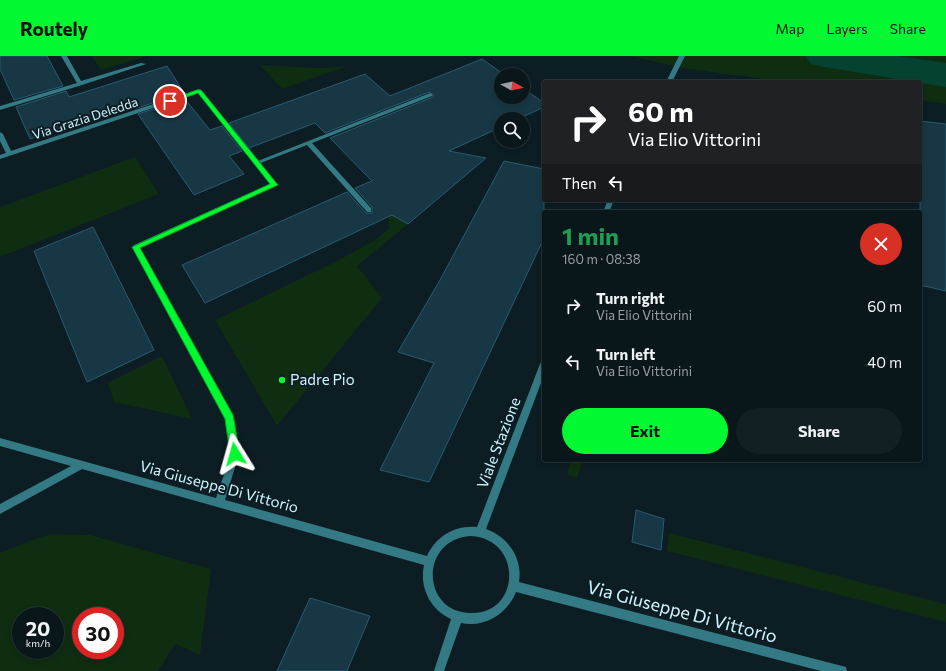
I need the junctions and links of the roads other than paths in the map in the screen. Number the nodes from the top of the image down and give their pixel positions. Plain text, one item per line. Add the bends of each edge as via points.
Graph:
1 (64, 56) edge
2 (682, 56) edge
3 (143, 64) dead end
4 (670, 80) edge
5 (80, 84) junction
6 (430, 95) dead end
7 (0, 108) edge
8 (0, 134) edge
9 (308, 143) junction
10 (9, 154) junction
11 (0, 158) edge
12 (256, 163) junction
13 (369, 210) dead end
14 (542, 369) edge
15 (0, 442) edge
16 (81, 465) junction
17 (219, 503) junction
18 (0, 509) edge
19 (480, 531) junction
20 (430, 562) junction
21 (513, 586) junction
22 (457, 618) junction
23 (439, 671) edge
24 (842, 671) edge

1 - 5 street
2 - 4 street
3 - 5 street
5 - 7 street
6 - 9 street
8 - 10 street
9 - 12 street
9 - 13 street
10 - 11 street, Via Grazia Deledda
10 - 12 street, Via Grazia Deledda via 199,91
12 - 17 street via 274,185 136,247 230,418 235,454
14 - 19 street, Viale Stazione
15 - 16 street, Via Giuseppe Di Vittorio
16 - 17 street, Via Giuseppe Di Vittorio
16 - 18 street
17 - 20 street, Via Giuseppe Di Vittorio
19 - 20 street via 468,531 450,537 436,550
19 - 21 street via 503,545 511,557 514,571
20 - 22 street via 428,575 436,601 445,611
21 - 22 street via 508,599 498,611 486,618
21 - 24 street, Via Giuseppe Di Vittorio
22 - 23 street

